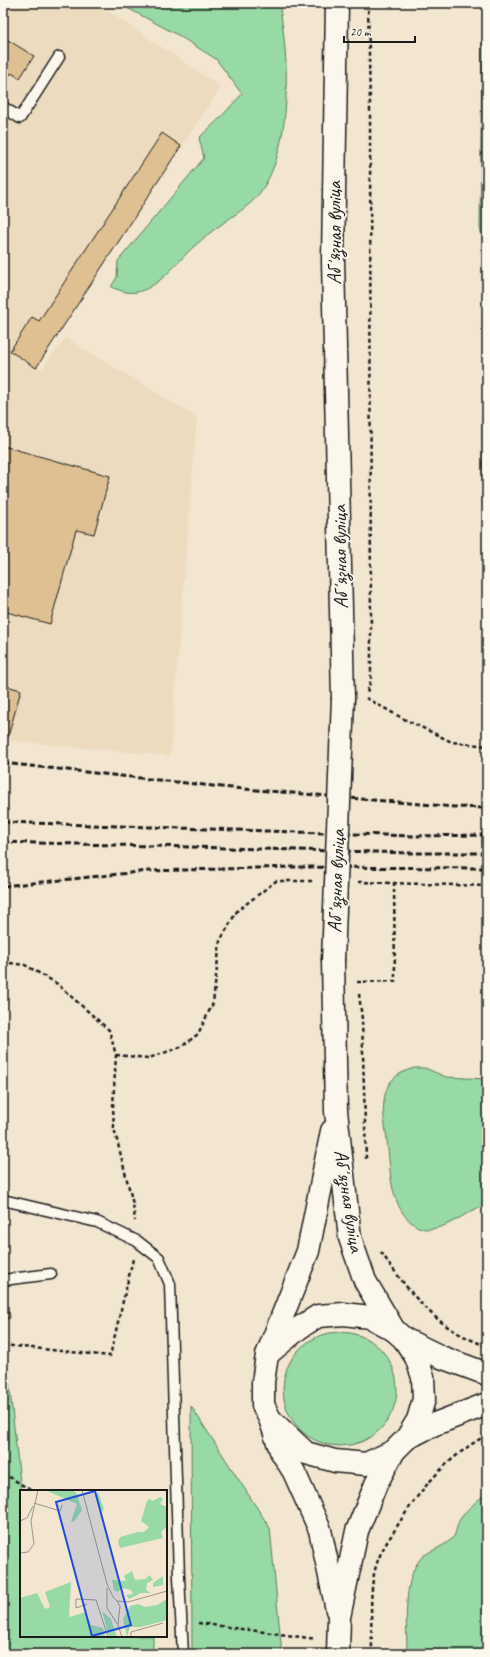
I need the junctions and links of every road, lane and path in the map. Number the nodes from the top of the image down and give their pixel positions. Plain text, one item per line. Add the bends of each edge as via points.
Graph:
1 (337, 3) edge
2 (368, 3) edge
3 (59, 57) dead end
4 (3, 107) edge
5 (487, 746) edge
6 (315, 882) dead end
7 (355, 882) dead end
8 (394, 883) junction
9 (487, 886) edge
10 (3, 962) edge
11 (356, 975) dead end
12 (357, 982) junction
13 (116, 1055) junction
14 (336, 1111) junction
15 (367, 1163) dead end
16 (3, 1200) edge
17 (137, 1241) junction
18 (380, 1251) dead end
19 (51, 1274) dead end
20 (3, 1280) edge
21 (399, 1334) junction
22 (3, 1345) edge
23 (487, 1347) edge
24 (267, 1355) junction
25 (487, 1374) edge
26 (487, 1404) edge
27 (270, 1419) junction
28 (487, 1435) edge
29 (401, 1445) junction
30 (3, 1473) edge
31 (30, 1490) edge
32 (339, 1617) junction
33 (182, 1621) junction
34 (338, 1648) edge
35 (183, 1654) edge
36 (372, 1654) edge

1 - 14 main road, Абʼязная вуліца, bridge via 333,260 343,698 333,961
2 - 5 path via 370,680 365,698 452,742
3 - 4 lane via 20,118
6 - 13 path via 276,881 237,911 220,941 213,1003 198,1034 181,1047 149,1058
7 - 8 path
8 - 9 path
8 - 12 path via 395,982
10 - 13 path via 25,965 56,983 110,1030
11 - 12 path
12 - 15 path via 362,1019
13 - 17 path via 114,1128 133,1204
14 - 21 main road, Абʼязная вуліца via 350,1238 365,1281
14 - 24 main road, Абʼязная вуліца via 308,1251
16 - 17 lane via 97,1222
17 - 22 path via 110,1356
17 - 33 lane via 159,1258 170,1284 178,1569
18 - 23 path via 400,1280 425,1308 456,1332
19 - 20 lane
21 - 24 main road, Абʼязная вуліца via 370,1318 344,1314 318,1316 299,1328
21 - 25 main road via 441,1357
21 - 29 main road, Абʼязная вуліца via 416,1357 423,1378 424,1399 418,1420
24 - 27 main road, Абʼязная вуліца via 262,1382 264,1405
26 - 29 main road via 435,1424
27 - 29 main road, Абʼязная вуліца via 306,1453 335,1461 366,1464
27 - 32 main road, Абʼязная вуліца via 281,1451 294,1472 320,1530
28 - 36 path via 454,1458 429,1482 409,1506 377,1562 372,1586
29 - 32 main road, Абʼязная вуліца via 376,1484 357,1531
30 - 31 path
32 - 34 main road, Абʼязная вуліца
33 - 34 path
33 - 35 lane

